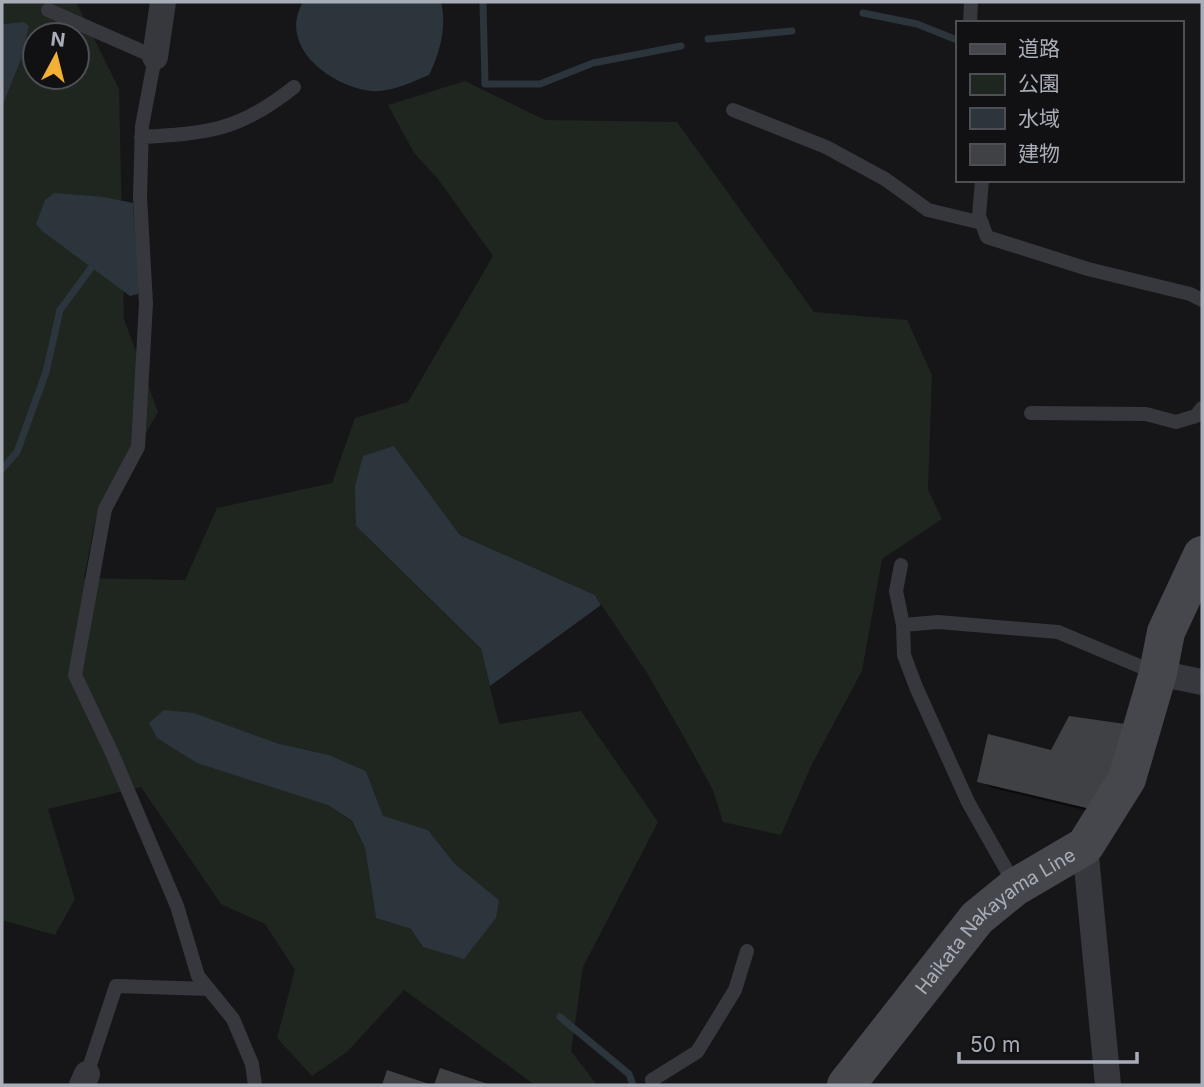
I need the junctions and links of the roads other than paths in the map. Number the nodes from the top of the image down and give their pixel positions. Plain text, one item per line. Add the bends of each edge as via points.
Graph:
1 (163, 2) edge
2 (971, 2) edge
3 (48, 10) dead end
4 (970, 21) edge
5 (155, 57) junction
6 (294, 87) dead end
7 (733, 110) dead end
8 (142, 137) junction
9 (982, 182) edge
10 (982, 223) junction
11 (1202, 300) edge
12 (1202, 408) edge
13 (1031, 413) dead end
14 (1202, 555) edge
15 (901, 565) dead end
16 (903, 625) junction
17 (1158, 673) junction
18 (1202, 682) edge
19 (1085, 846) junction
20 (1015, 887) junction
21 (747, 951) dead end
22 (209, 989) junction
23 (84, 1080) edge
24 (855, 1083) edge
25 (255, 1085) edge
26 (653, 1085) edge
27 (1108, 1085) edge

1 - 5 street
2 - 4 lane
3 - 5 lane
5 - 8 lane
6 - 8 lane via 268,109 239,123 199,133
7 - 10 lane via 826,147 885,179 928,210
8 - 22 lane via 146,303 138,447 105,509 75,675 177,906 198,976
9 - 10 lane
10 - 11 lane via 987,237
12 - 13 lane via 1196,416 1176,422 1146,414
14 - 17 main road, Haikata Nakayama Line via 1166,632
15 - 16 lane via 896,591
16 - 17 lane via 937,622 1058,632
16 - 20 lane via 904,655 916,687 968,802
17 - 18 street
17 - 19 main road, Haikata Nakayama Line via 1127,779
19 - 20 main road, Haikata Nakayama Line
19 - 27 street
20 - 24 main road, Haikata Nakayama Line via 977,918
21 - 26 lane via 735,990 696,1052 652,1080
22 - 23 lane via 116,986
22 - 25 lane via 233,1019 253,1064

